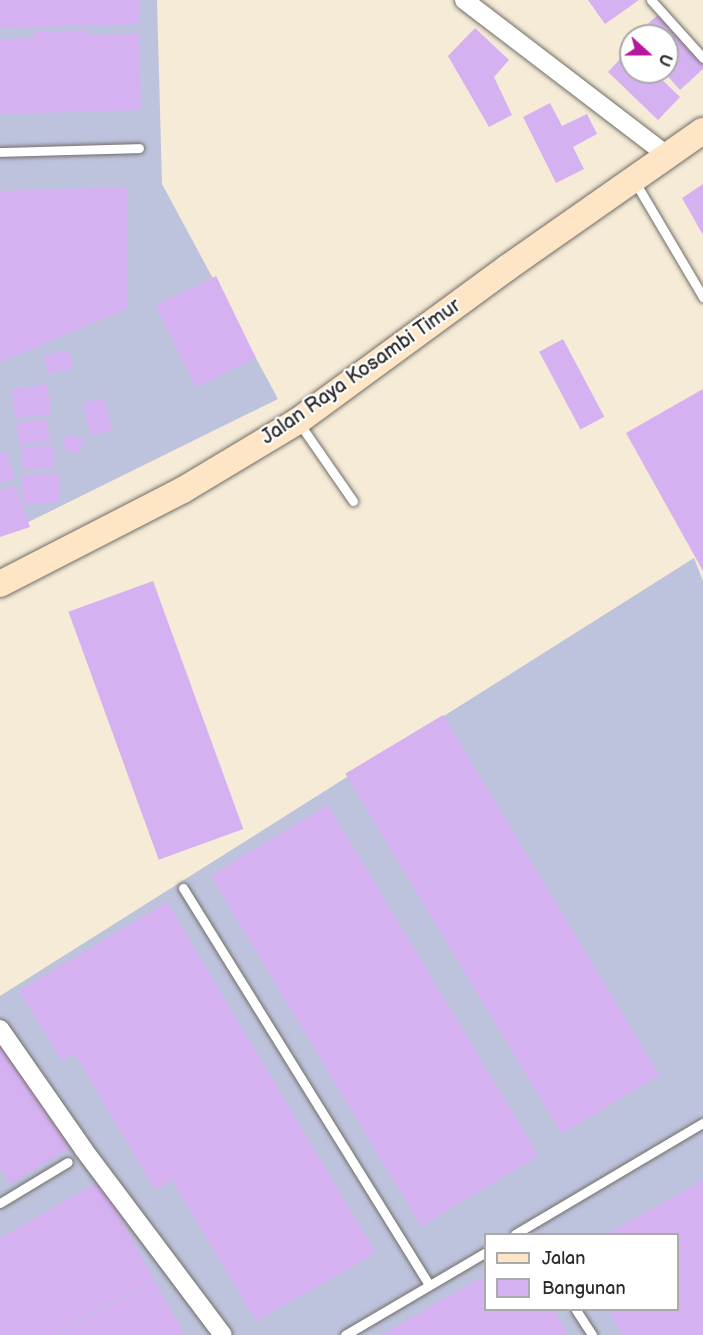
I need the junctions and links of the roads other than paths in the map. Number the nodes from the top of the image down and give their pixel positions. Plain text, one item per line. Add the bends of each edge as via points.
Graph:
1 (464, 0) edge
2 (651, 0) edge
3 (703, 58) edge
4 (703, 131) edge
5 (139, 148) dead end
6 (0, 152) edge
7 (668, 156) junction
8 (633, 180) junction
9 (703, 297) edge
10 (298, 421) junction
11 (353, 501) dead end
12 (0, 584) edge
13 (183, 888) dead end
14 (0, 1029) edge
15 (703, 1123) edge
16 (68, 1162) dead end
17 (0, 1203) edge
18 (529, 1231) edge
19 (484, 1253) edge
20 (429, 1285) junction
21 (577, 1311) edge
22 (223, 1335) edge
23 (345, 1335) edge
24 (592, 1335) edge

1 - 7 street
2 - 3 lane
4 - 7 main road, Jalan Raya Kosambi Timur
5 - 6 lane
7 - 8 main road, Jalan Raya Kosambi Timur
8 - 9 lane
8 - 10 main road, Jalan Raya Kosambi Timur
10 - 11 lane
10 - 12 main road, Jalan Raya Kosambi Timur via 183,490
13 - 20 lane
14 - 22 street via 84,1150
15 - 18 lane
16 - 17 lane
19 - 20 lane
20 - 23 lane
21 - 24 lane

